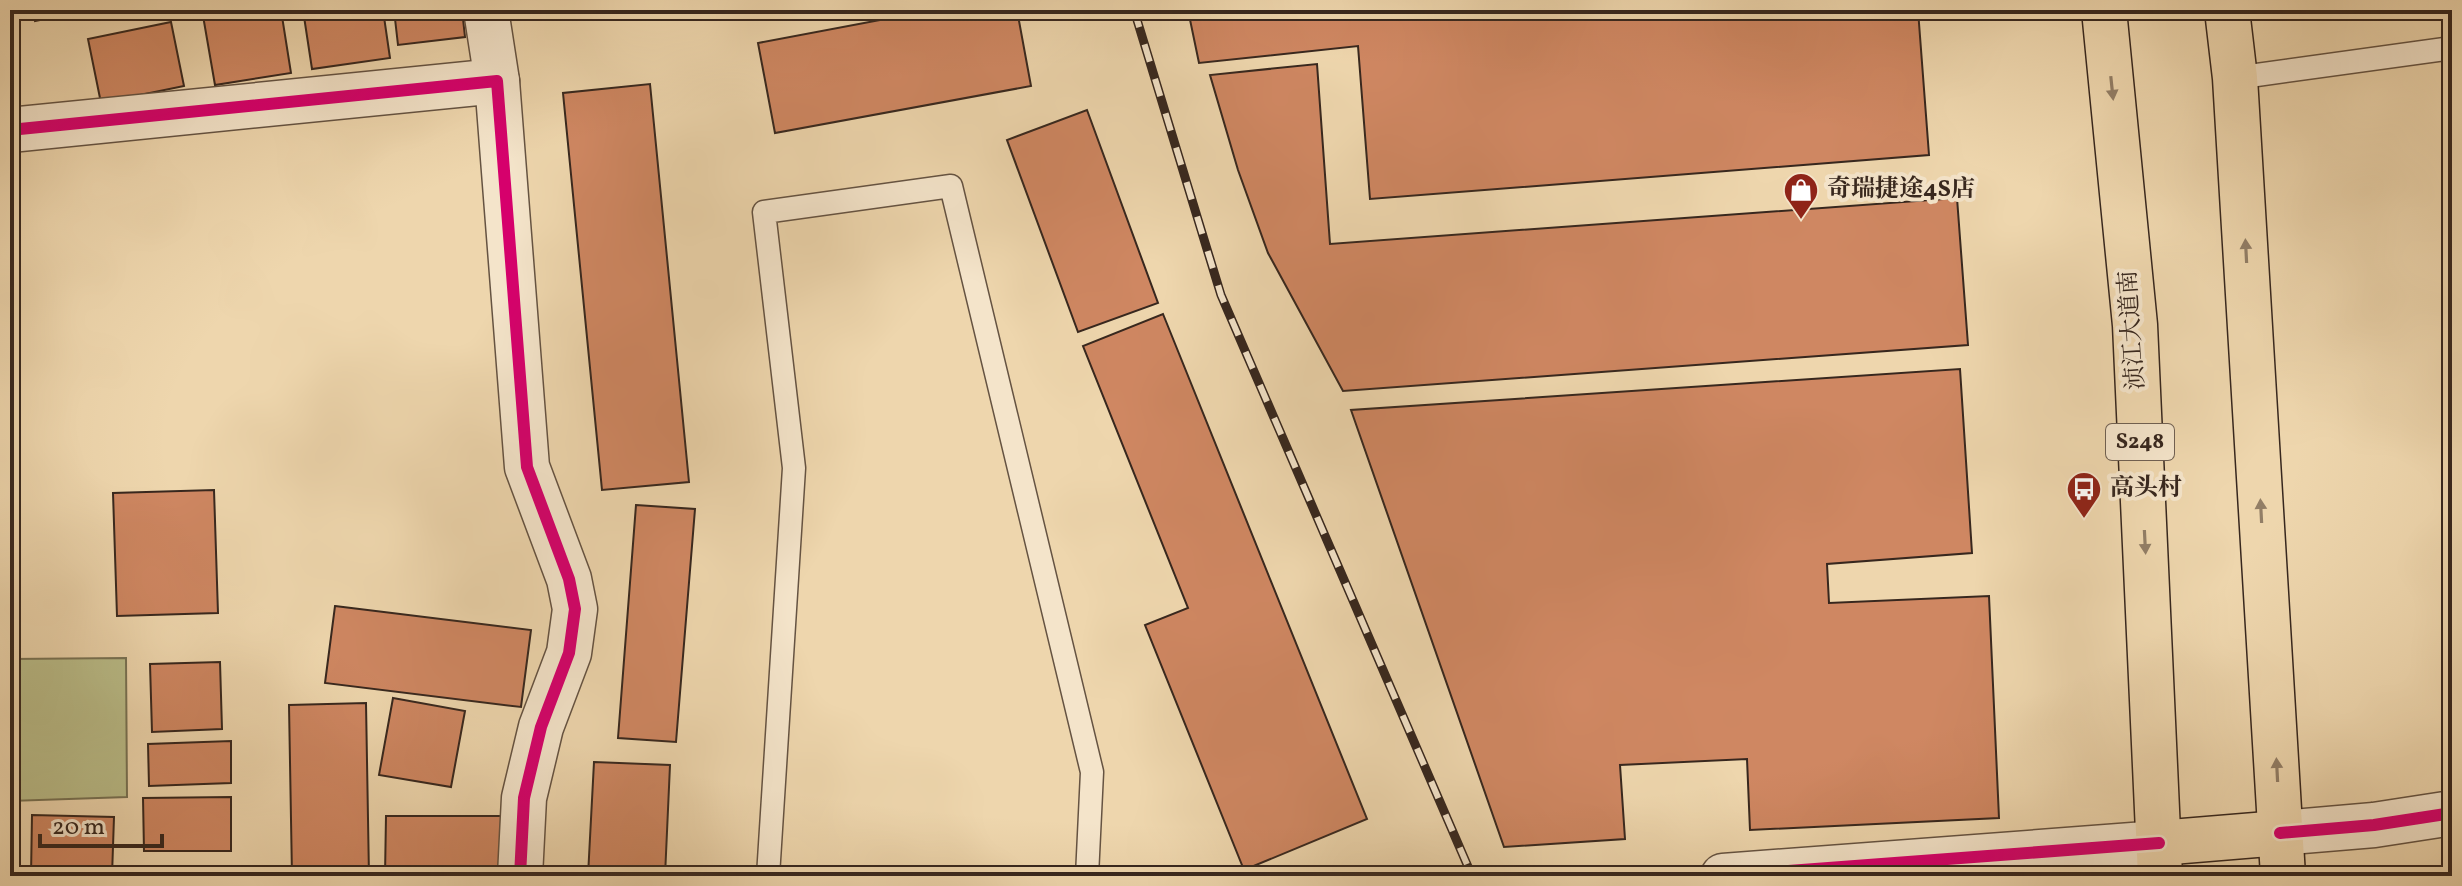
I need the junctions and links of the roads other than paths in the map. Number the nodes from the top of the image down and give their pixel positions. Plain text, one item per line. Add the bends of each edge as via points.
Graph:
1 (486, 10) edge
2 (2104, 10) edge
3 (2227, 10) edge
4 (2452, 48) edge
5 (2235, 78) junction
6 (497, 81) junction
7 (10, 130) edge
8 (2452, 813) edge
9 (2280, 833) junction
10 (2159, 860) edge
11 (520, 876) edge
12 (768, 876) edge
13 (1087, 876) edge
14 (1723, 876) edge
15 (2283, 876) edge

1 - 6 street
2 -> 10 main road, 浈江大道南 / S248 via 2135,325
3 - 5 main road
4 - 5 lane
9 -> 5 main road
6 - 7 street
6 - 11 street via 527,467 575,609 569,653 541,727 524,798
8 - 9 street
9 - 10 main road
9 - 15 main road
10 - 14 street
12 - 13 lane via 794,468 764,212 951,186 1092,772

